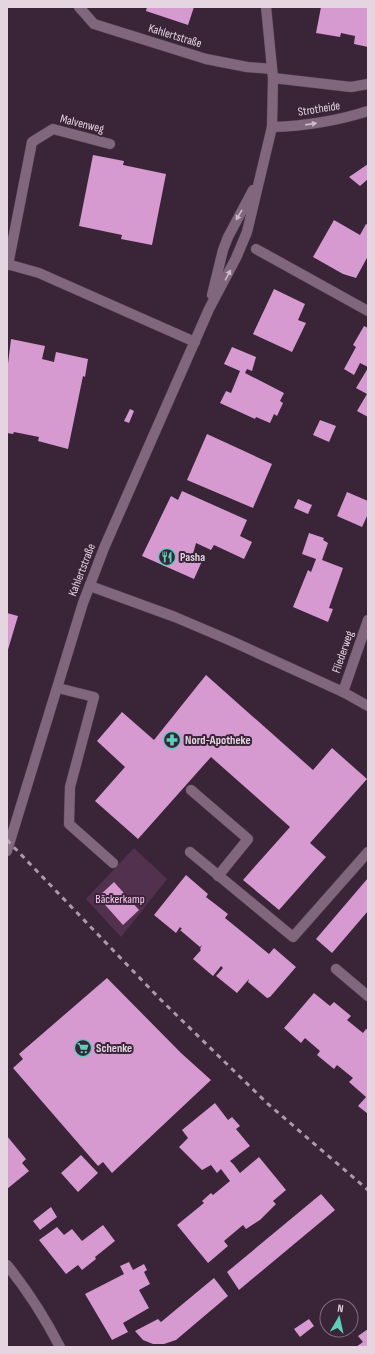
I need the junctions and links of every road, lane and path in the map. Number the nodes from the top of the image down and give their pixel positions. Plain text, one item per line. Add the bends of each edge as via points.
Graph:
1 (79, 7) edge
2 (266, 7) edge
3 (273, 73) junction
4 (368, 84) edge
5 (368, 111) edge
6 (272, 127) junction
7 (110, 144) dead end
8 (258, 181) junction
9 (256, 249) dead end
10 (8, 264) edge
11 (209, 309) junction
12 (368, 311) edge
13 (195, 342) junction
14 (90, 586) junction
15 (368, 620) edge
16 (58, 688) junction
17 (344, 692) junction
18 (368, 706) edge
19 (191, 790) dead end
20 (7, 851) edge
21 (190, 852) dead end
22 (368, 852) edge
23 (113, 863) dead end
24 (218, 876) junction
25 (336, 969) dead end
26 (368, 996) edge
27 (7, 1265) edge
28 (60, 1347) edge

1 - 3 street, Kahlertstraße via 94,24 206,59
2 - 3 street, Kahlertstraße
3 - 4 street, Strotheide via 351,87
3 - 6 street, Kahlertstraße
6 -> 5 street, Strotheide via 344,119
6 - 8 street, Kahlertstraße
7 - 10 street, Malvenweg via 53,129 32,142
8 -> 11 street, Kahlertstraße via 223,250
11 -> 8 street, Kahlertstraße via 243,244
9 - 12 street
10 - 13 street, Malvenweg via 39,273
11 - 13 street, Kahlertstraße
13 - 14 street, Kahlertstraße via 104,548
14 - 16 street, Kahlertstraße
14 - 17 street via 175,616
15 - 17 street, Fliederweg
16 - 20 street, Kahlertstraße
16 - 23 street via 94,697 70,787 69,824
17 - 18 street
19 - 24 street via 248,838
21 - 24 street
22 - 24 street via 293,937
25 - 26 street
27 - 28 street via 40,1309

